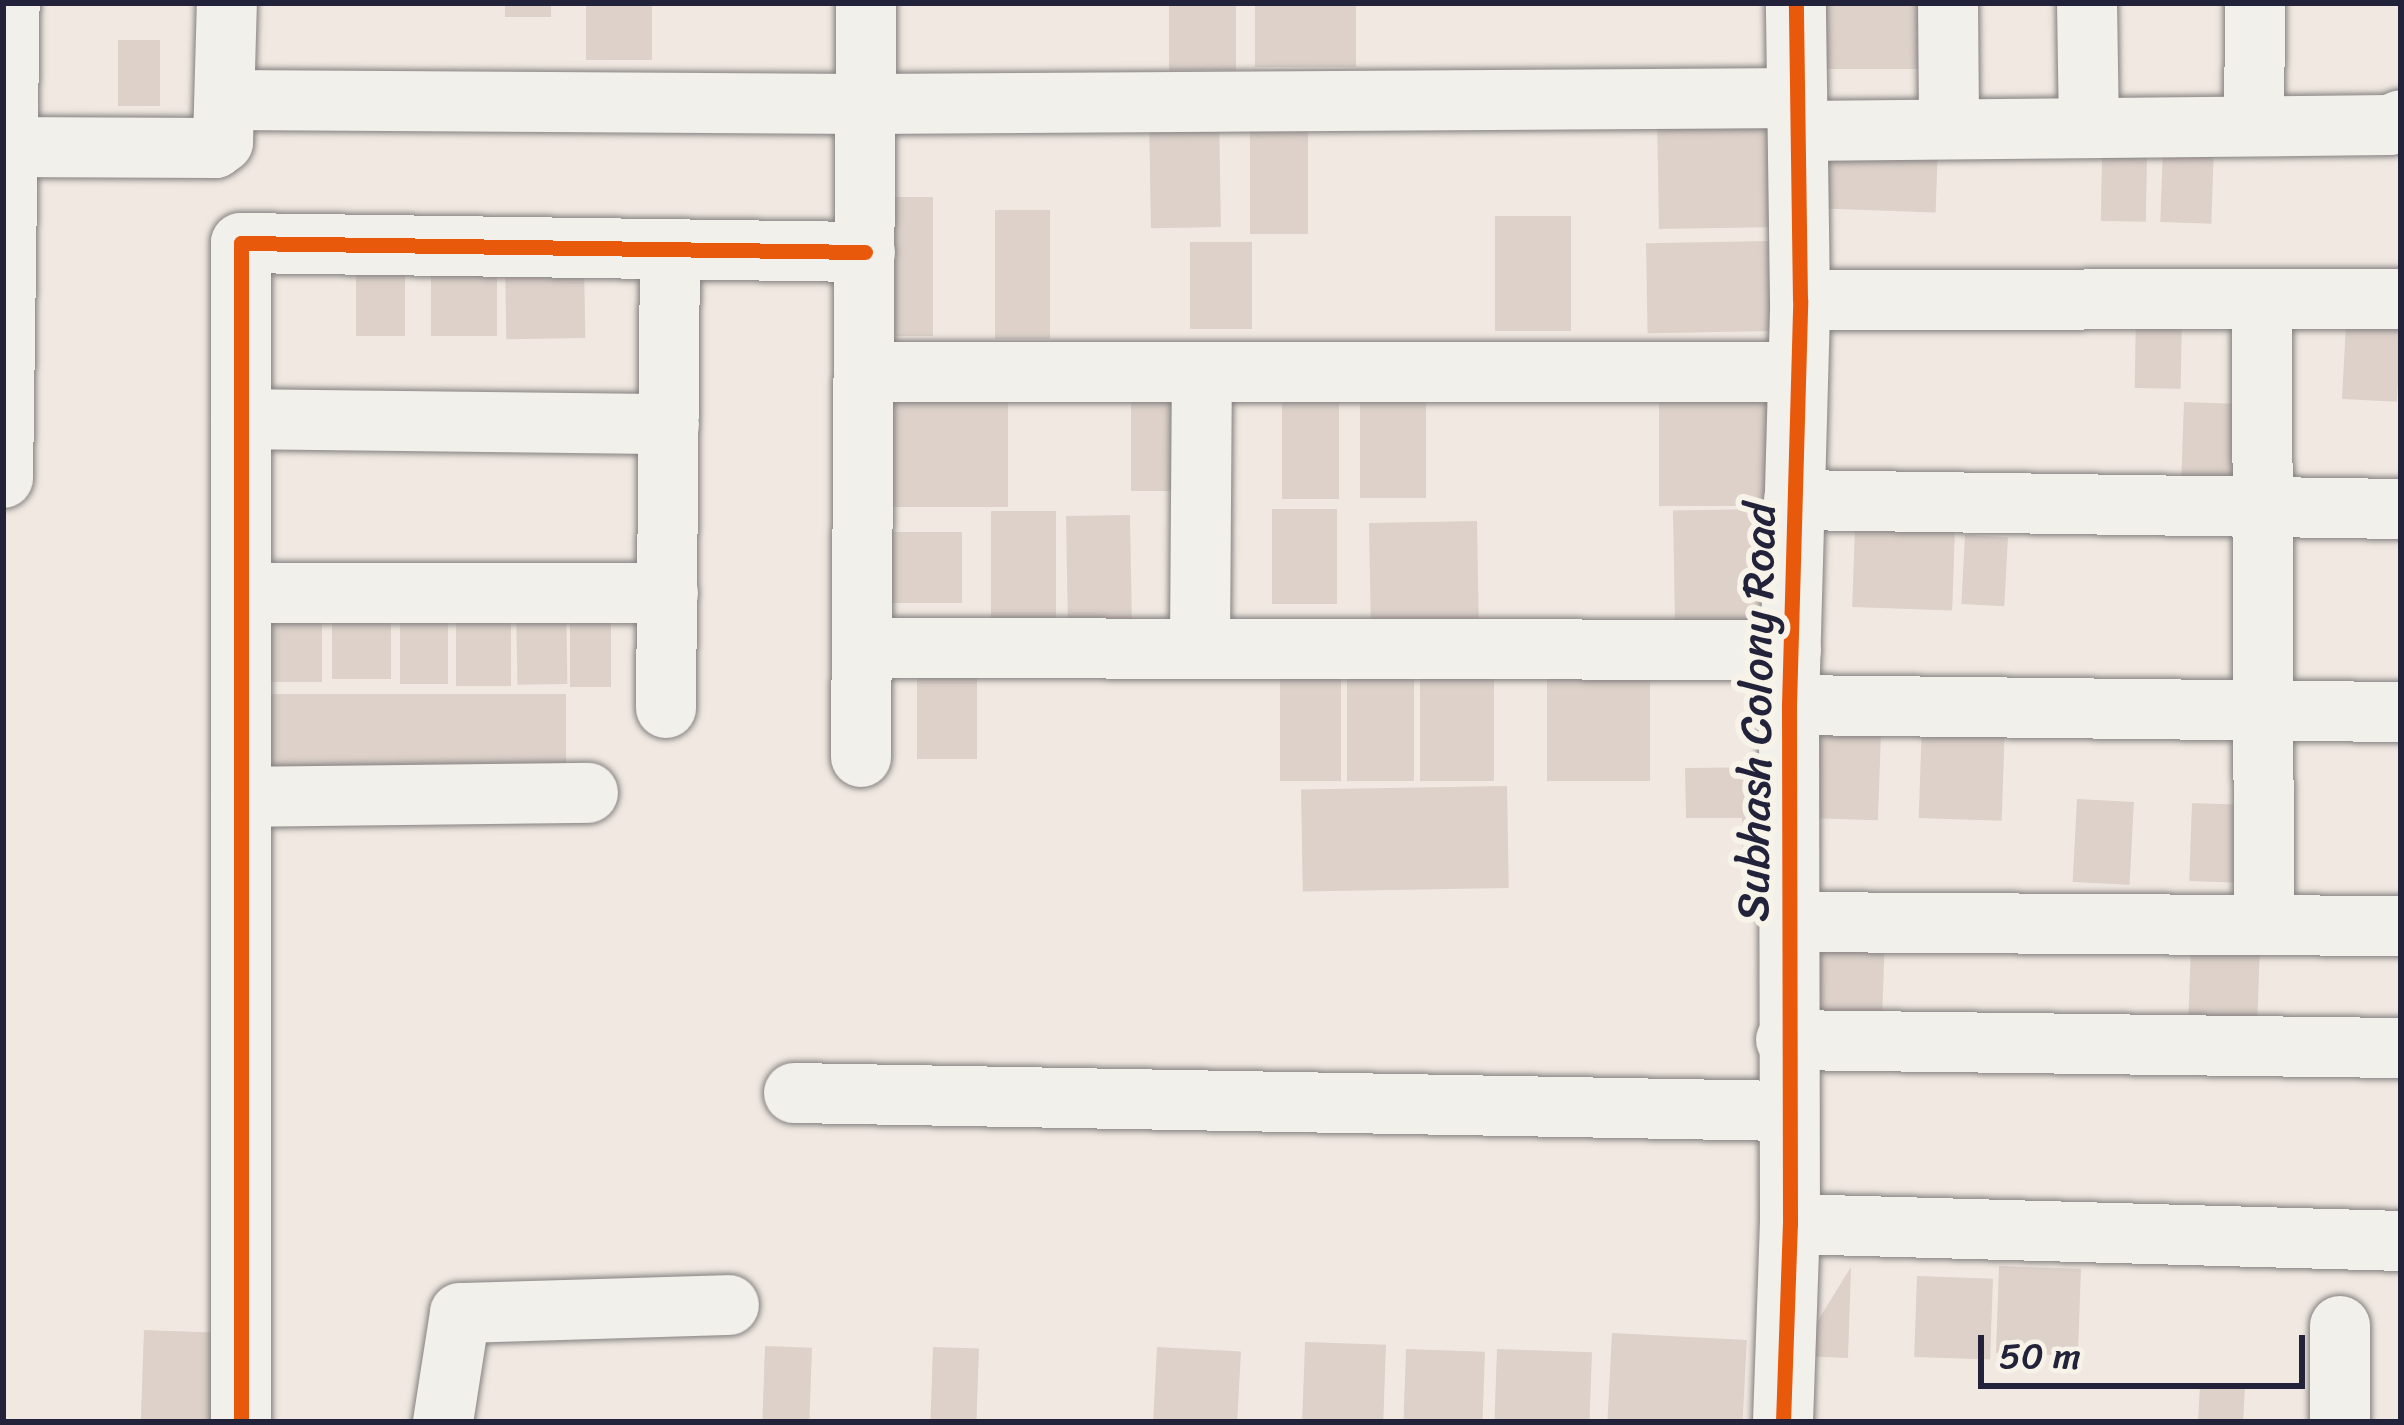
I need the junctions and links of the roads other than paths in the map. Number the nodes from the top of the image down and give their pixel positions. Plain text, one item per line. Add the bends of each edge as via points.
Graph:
1 (10, 3) edge
2 (227, 3) edge
3 (866, 3) edge
4 (1796, 3) edge
5 (1948, 3) edge
6 (2087, 3) edge
7 (2255, 3) edge
8 (227, 100) junction
9 (866, 104) junction
10 (1797, 115) junction
11 (2401, 120) edge
12 (2254, 126) junction
13 (2089, 128) junction
14 (1949, 129) junction
15 (6, 147) edge
16 (670, 250) junction
17 (865, 252) junction
18 (2401, 298) edge
19 (2263, 299) junction
20 (1800, 300) junction
21 (863, 372) junction
22 (1202, 372) junction
23 (1798, 372) junction
24 (241, 419) junction
25 (669, 424) junction
26 (3, 478) edge
27 (1795, 500) junction
28 (2261, 507) junction
29 (2401, 509) edge
30 (241, 592) junction
31 (668, 593) junction
32 (1200, 646) junction
33 (862, 648) junction
34 (1790, 678) junction
35 (666, 708) dead end
36 (2260, 710) junction
37 (2401, 712) edge
38 (861, 757) dead end
39 (588, 793) dead end
40 (241, 796) junction
41 (1792, 922) junction
42 (2264, 925) junction
43 (2401, 926) edge
44 (1786, 1040) junction
45 (2401, 1048) edge
46 (794, 1093) dead end
47 (1787, 1111) junction
48 (1790, 1224) junction
49 (2401, 1241) edge
50 (729, 1304) dead end
51 (2340, 1325) dead end
52 (241, 1422) edge
53 (442, 1422) edge
54 (1783, 1422) edge
55 (2340, 1422) edge

1 - 15 street
2 - 8 street
3 - 9 street
4 - 10 street, Subhash Colony Road
5 - 14 street
6 - 13 street
7 - 12 street
8 - 9 street
8 - 15 street via 227,132 215,148
9 - 10 street
9 - 17 street
10 - 14 street
10 - 20 street, Subhash Colony Road
11 - 12 street
12 - 13 street
13 - 14 street
15 - 26 street
16 - 17 street
16 - 24 street via 241,243
16 - 25 street
17 - 21 street
18 - 19 street
19 - 20 street
19 - 28 street
20 - 23 street, Subhash Colony Road
21 - 22 street
21 - 33 street
22 - 23 street
22 - 32 street
23 - 27 street, Subhash Colony Road
24 - 25 street
24 - 30 street
25 - 31 street
27 - 28 street
27 - 34 street, Subhash Colony Road
28 - 29 street
28 - 36 street
30 - 31 street
30 - 40 street
31 - 35 street
32 - 33 street
32 - 34 street
33 - 38 street
34 - 36 street
34 - 41 street, Subhash Colony Road
36 - 37 street
36 - 42 street
39 - 40 street
40 - 52 street
41 - 42 street
41 - 44 street, Subhash Colony Road
42 - 43 street
44 - 45 street
44 - 47 street, Subhash Colony Road
46 - 47 street
47 - 48 street, Subhash Colony Road
48 - 49 street
48 - 54 street, Subhash Colony Road
50 - 53 street via 460,1313
51 - 55 street

